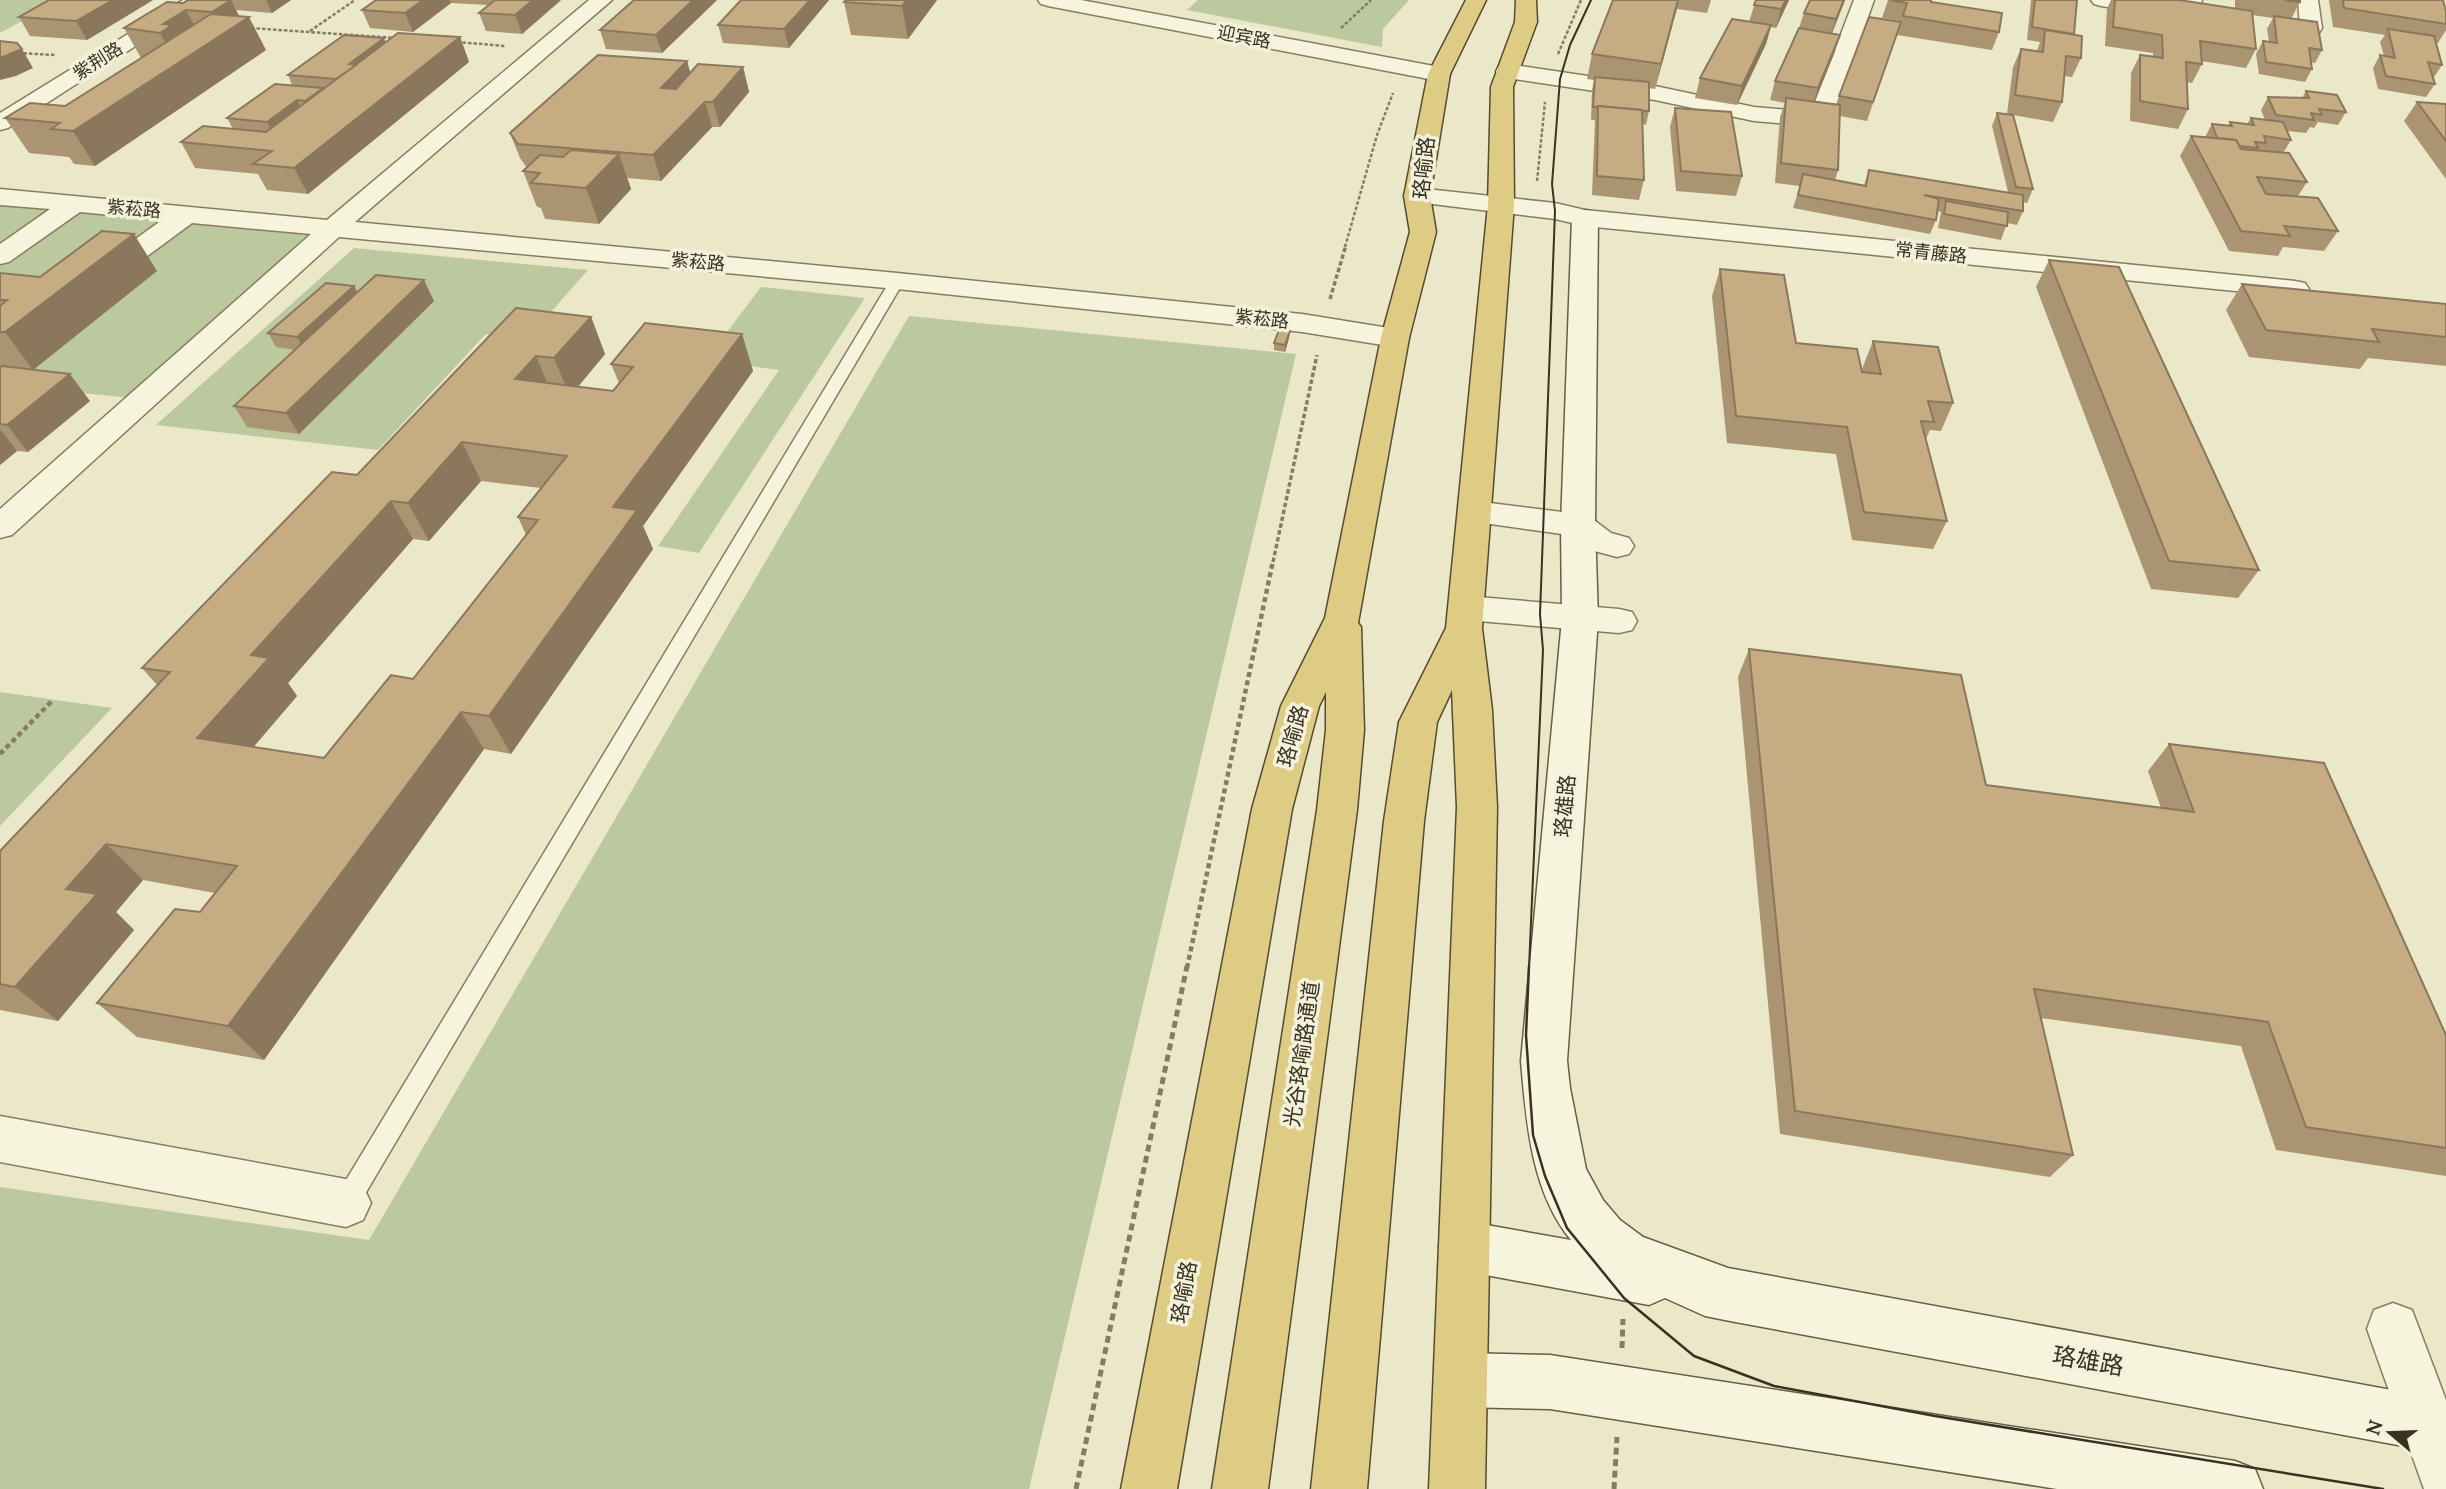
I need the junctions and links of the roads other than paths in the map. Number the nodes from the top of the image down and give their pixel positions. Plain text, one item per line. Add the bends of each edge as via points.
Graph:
1 (197, 0) edge
2 (602, 0) edge
3 (1048, 0) edge
4 (1476, 0) edge
5 (1526, 0) edge
6 (1864, 0) edge
7 (2107, 0) edge
8 (2192, 0) edge
9 (2308, 0) edge
10 (2311, 28) edge
11 (1507, 71) junction
12 (1440, 74) junction
13 (1820, 120) junction
14 (0, 123) edge
15 (1846, 123) edge
16 (1416, 196) junction
17 (0, 197) edge
18 (75, 204) junction
19 (1501, 205) junction
20 (187, 214) junction
21 (1585, 218) junction
22 (333, 229) junction
23 (0, 256) edge
24 (897, 281) junction
25 (86, 288) edge
26 (2321, 292) edge
27 (1395, 338) junction
28 (1474, 512) junction
29 (1578, 525) junction
30 (0, 527) edge
31 (1617, 546) dead end
32 (1343, 618) junction
33 (1465, 618) junction
34 (1580, 619) junction
35 (1619, 621) dead end
36 (0, 1139) edge
37 (346, 1203) joint
38 (1464, 1247) junction
39 (1730, 1295) junction
40 (2392, 1329) dead end
41 (1461, 1380) junction
42 (2436, 1424) edge
43 (2446, 1475) edge
44 (1149, 1489) edge
45 (1240, 1489) edge
46 (1339, 1489) edge
47 (1457, 1489) edge
48 (2235, 1489) edge

1 - 14 street, 紫荆路
2 - 22 street
3 - 12 street, 迎宾路
4 - 12 highway, 珞喻路
5 - 11 highway via 1526,22
6 - 13 street
7 - 8 street via 2191,14
9 - 10 street
11 - 13 street via 1655,93 1754,114
11 - 19 highway via 1502,87
12 - 16 highway, 珞喻路
13 - 15 street
16 - 19 street, 常青藤路
16 - 27 highway, 珞喻路 via 1423,232
17 - 18 street, 紫菘路
18 - 20 street, 紫菘路
18 - 23 street
19 - 21 street, 常青藤路
19 - 28 highway
20 - 22 street, 紫菘路
20 - 25 street
21 - 26 street, 常青藤路
21 - 29 street, 珞雄路
22 - 24 street, 紫菘路
22 - 30 street
24 - 27 street, 紫菘路 via 1323,326
24 - 37 lane
27 - 32 highway, 珞喻路
28 - 29 street
28 - 33 highway
29 - 31 street via 1599,541
29 - 34 street, 珞雄路
32 - 44 highway, 珞喻路 via 1300,706 1272,809
32 - 45 highway, 光谷珞喻路通道 via 1345,730 1336,810
33 - 34 street
33 - 38 highway via 1477,807
33 - 46 highway via 1418,722 1404,821
34 - 35 street
34 - 39 street, 珞雄路 via 1544,1061 1551,1133 1576,1206 1601,1238 1626,1256
36 - 37 street
38 - 39 street, 珞雄路
38 - 41 highway
39 - 42 street, 珞雄路
40 - 42 street
41 - 47 highway
41 - 48 street via 1550,1382
42 - 43 street

